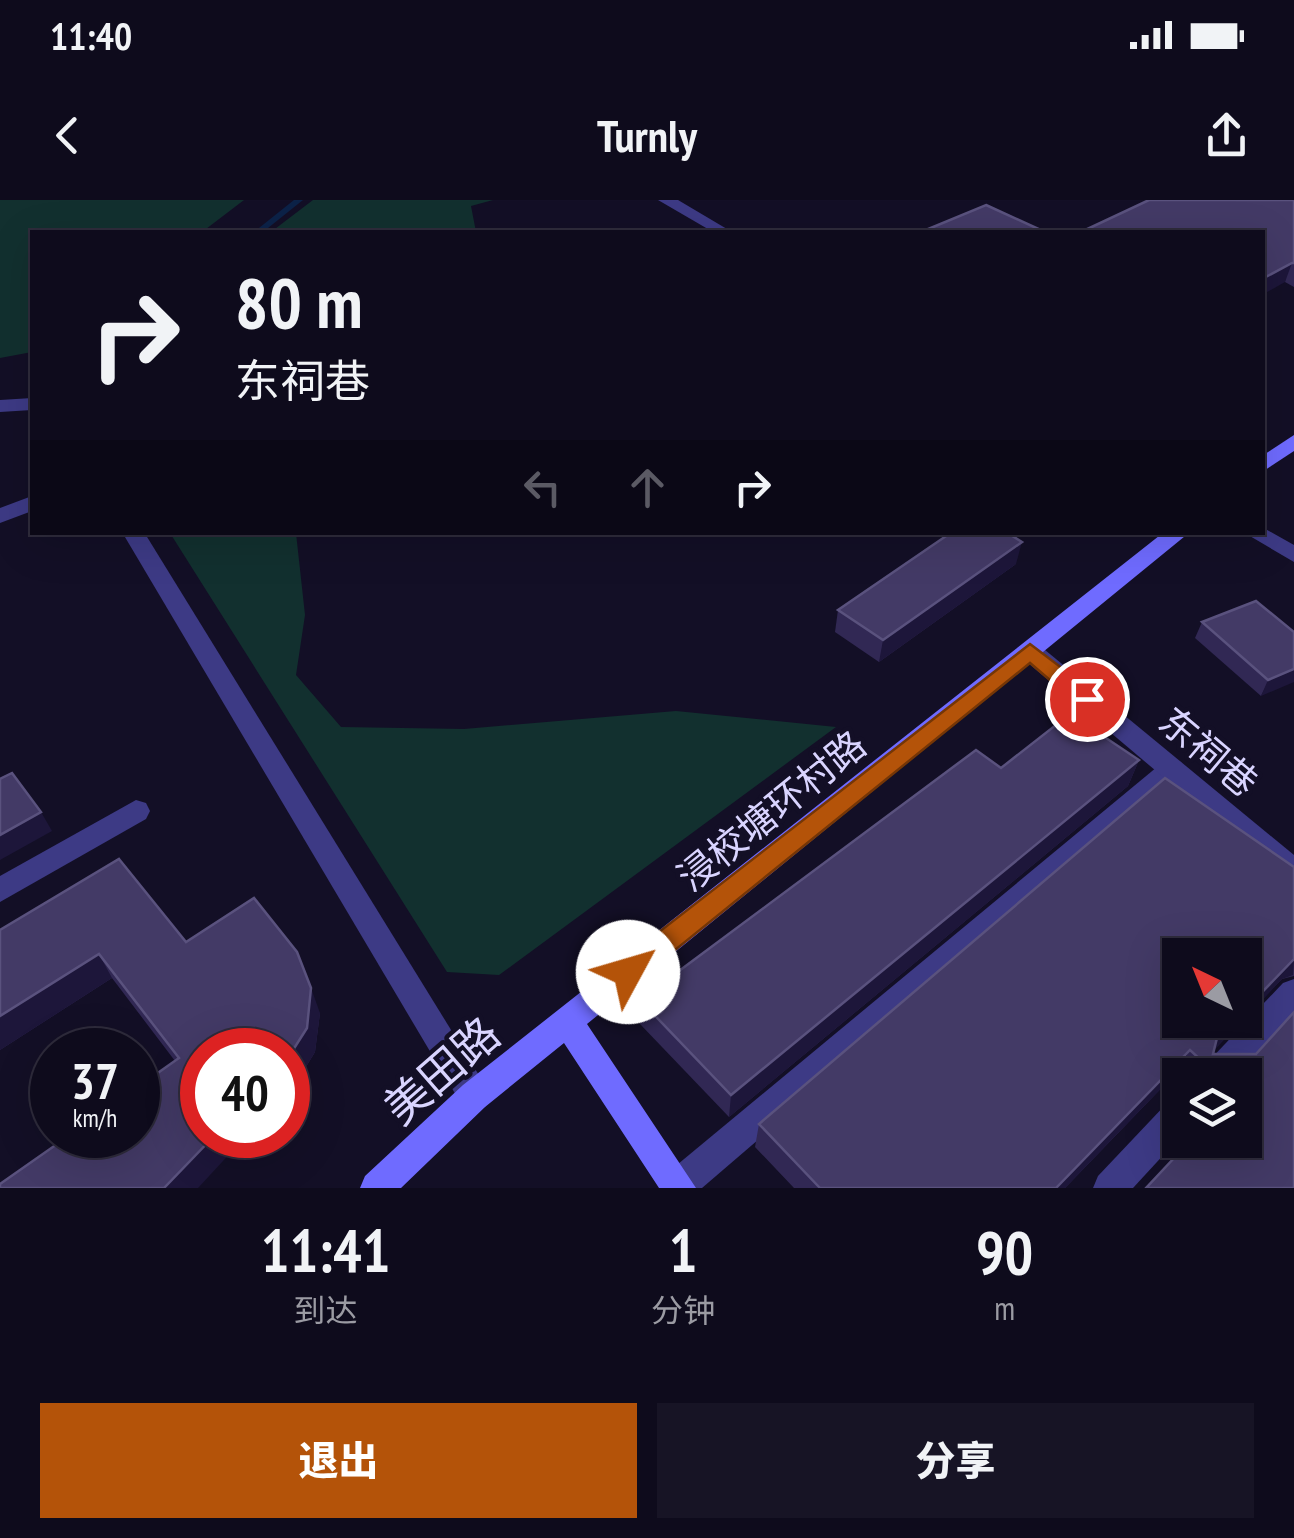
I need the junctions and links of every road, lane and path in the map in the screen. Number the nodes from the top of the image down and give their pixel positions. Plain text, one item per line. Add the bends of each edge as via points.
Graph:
1 (666, 200) edge
2 (720, 230) edge
3 (30, 404) edge
4 (0, 406) edge
5 (1294, 441) edge
6 (1265, 464) edge
7 (30, 503) edge
8 (0, 516) edge
9 (135, 535) edge
10 (1175, 535) edge
11 (1259, 535) edge
12 (1294, 555) edge
13 (1030, 652) junction
14 (1172, 769) junction
15 (136, 810) dead end
16 (1294, 871) edge
17 (0, 890) edge
18 (1294, 992) edge
19 (567, 1021) junction
20 (1232, 1058) edge
21 (474, 1096) junction
22 (1162, 1132) edge
23 (678, 1187) edge
24 (377, 1188) edge
25 (1110, 1188) edge

1 - 2 street
3 - 4 street
5 - 6 street
7 - 8 street
9 - 21 street
10 - 13 street, 浸校塘环村路
11 - 12 street
13 - 14 street, 东祠巷
13 - 19 street, 浸校塘环村路
14 - 16 street, 东祠巷
14 - 23 street
15 - 17 street
18 - 20 street
19 - 21 street, 美田路
19 - 23 street
21 - 24 street, 美田路
22 - 25 street

